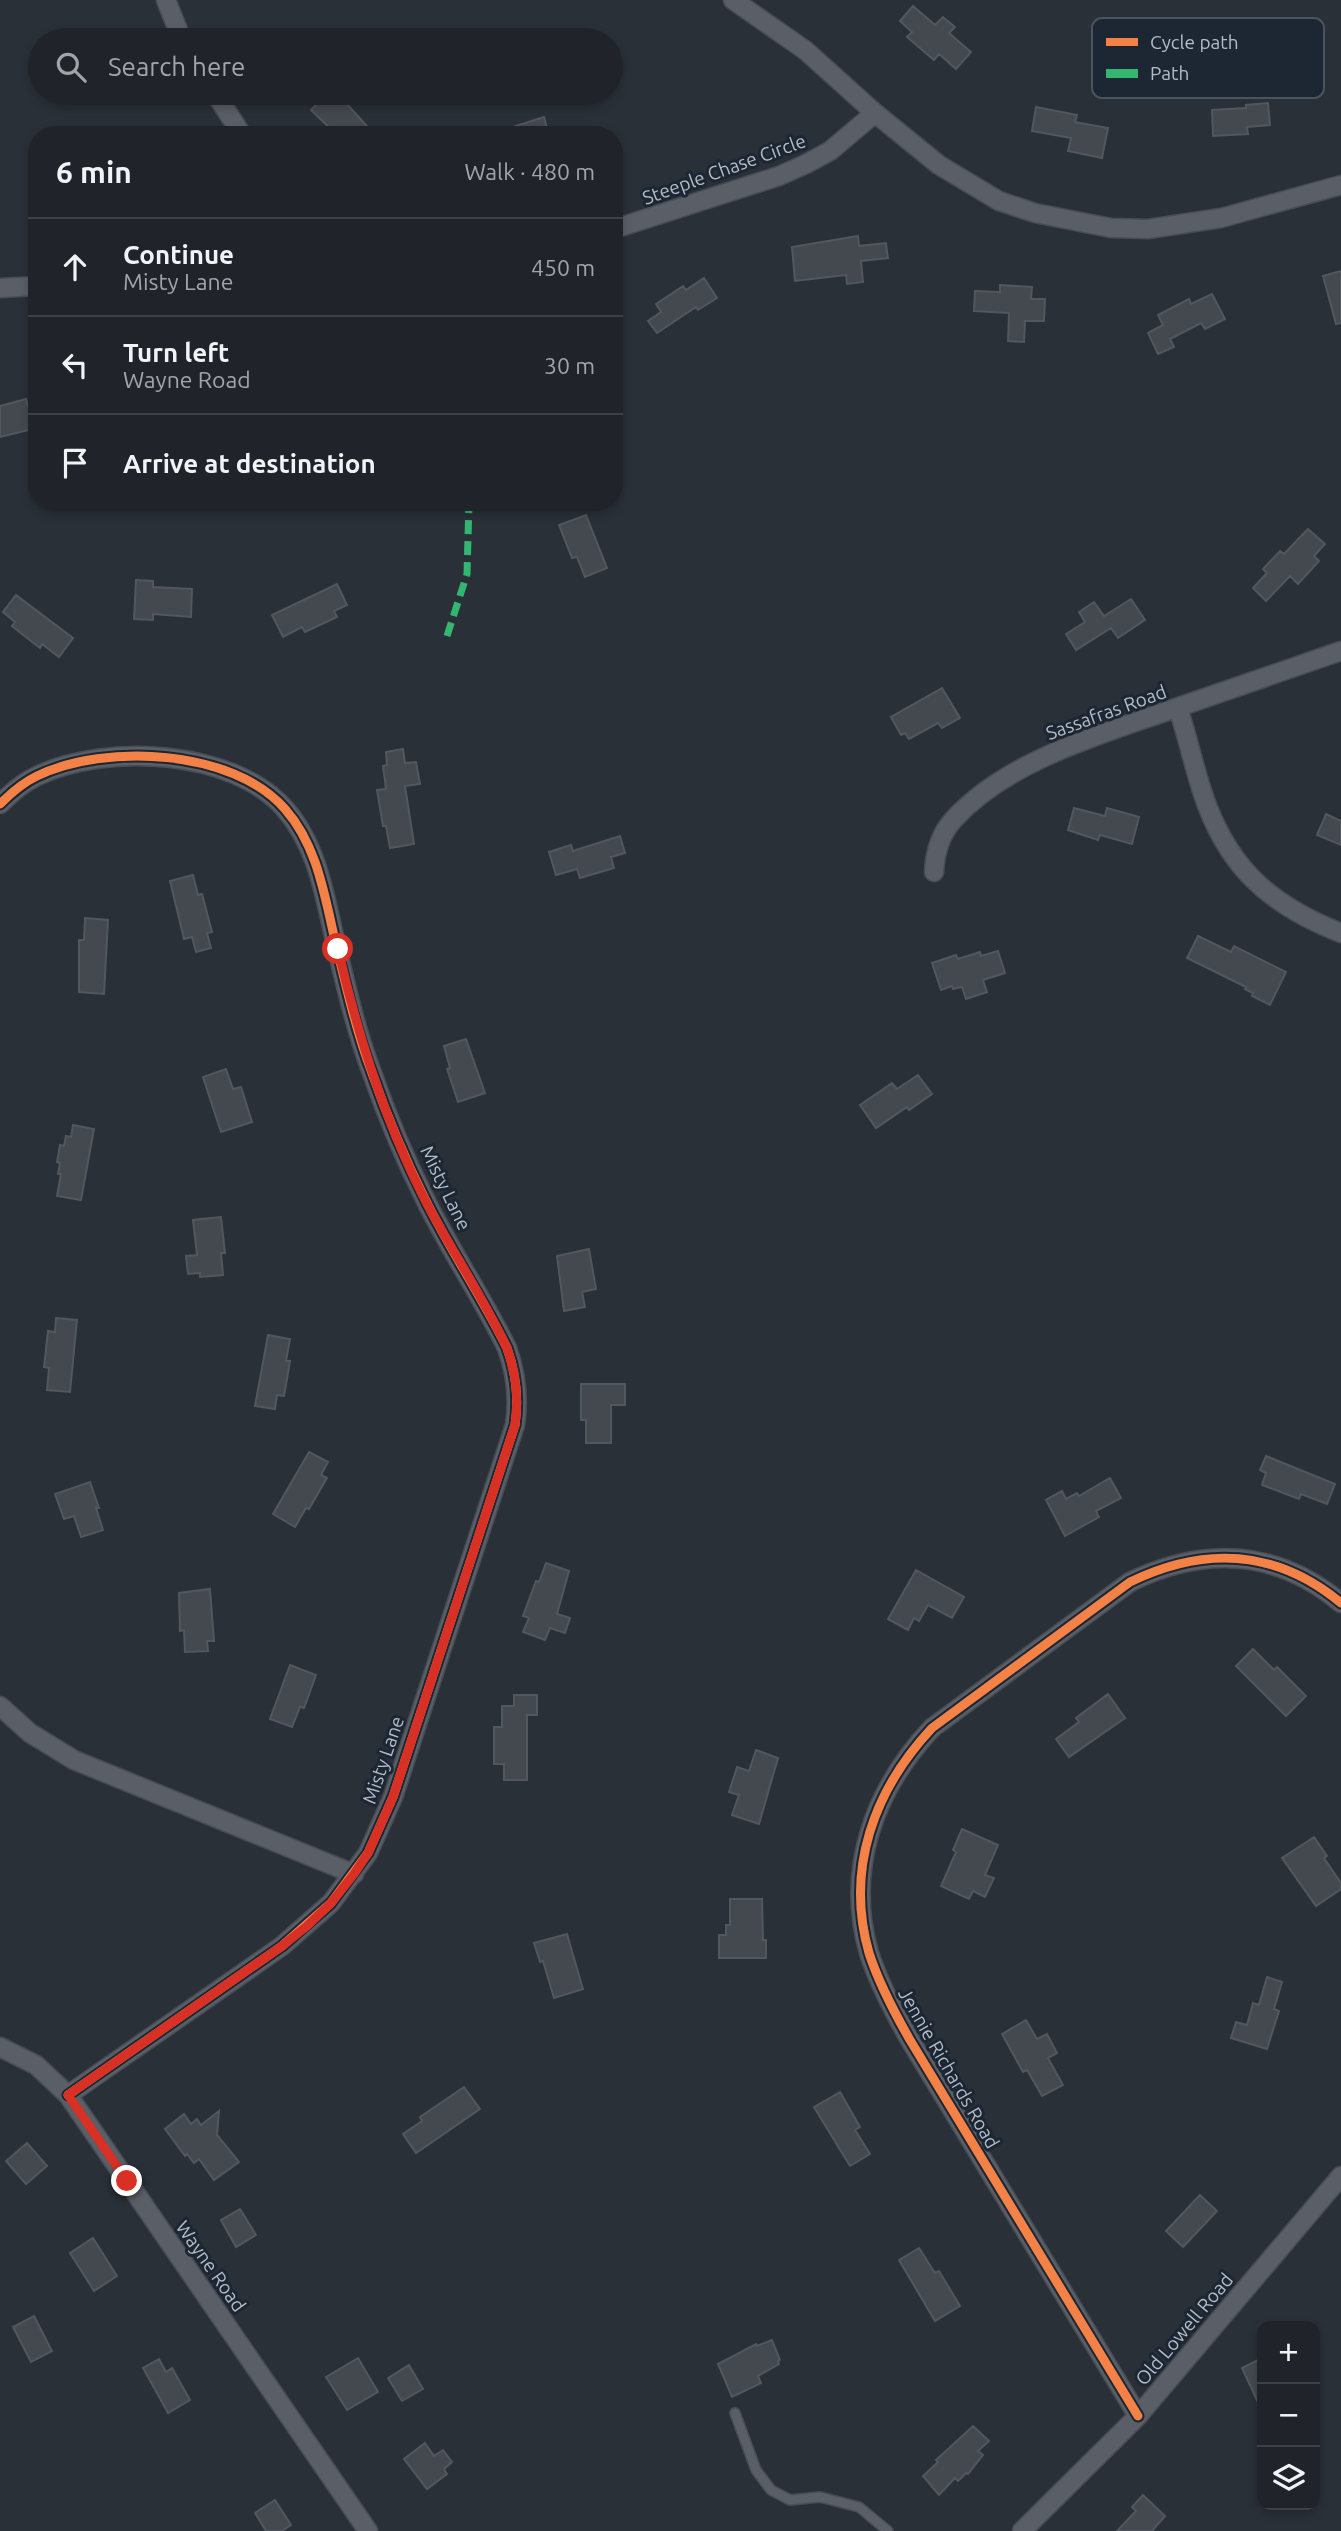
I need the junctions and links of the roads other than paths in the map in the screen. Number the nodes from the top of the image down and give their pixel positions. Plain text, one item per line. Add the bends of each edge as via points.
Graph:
1 (166, 0) edge
2 (733, 0) edge
3 (177, 28) edge
4 (223, 105) edge
5 (875, 113) junction
6 (236, 126) edge
7 (1341, 185) edge
8 (623, 226) edge
9 (28, 286) edge
10 (0, 288) edge
11 (1341, 651) edge
12 (1178, 708) junction
13 (0, 804) edge
14 (934, 872) dead end
15 (1341, 933) edge
16 (1341, 1603) edge
17 (0, 1706) edge
18 (354, 1874) junction
19 (0, 2047) edge
20 (68, 2095) junction
21 (1341, 2176) edge
22 (736, 2413) dead end
23 (1138, 2416) junction
24 (368, 2531) edge
25 (888, 2531) edge
26 (1022, 2531) edge

1 - 3 street
2 - 5 street via 796,43
4 - 6 street
5 - 7 street via 939,165 999,201 1111,228 1186,225
5 - 8 street, Steeple Chase Circle via 830,151 806,164
9 - 10 street
11 - 12 street, Sassafras Road
12 - 14 street, Sassafras Road via 1085,740 1009,777 954,819 941,838
12 - 15 street via 1203,792 1224,841 1247,874 1279,903
13 - 18 street, Misty Lane via 15,789 60,766 147,757 205,763 232,772 285,808 318,871 352,1012 384,1105 426,1200 494,1321 514,1368 517,1408 512,1436 393,1797
16 - 23 street, Jennie Richards Road via 1298,1574 1271,1564 1213,1558 1156,1569 1130,1582 932,1728 895,1773 870,1830 861,1891 869,1952 879,1981 909,2040
17 - 18 street via 30,1733 75,1760
18 - 20 street, Misty Lane via 331,1903 282,1946
19 - 20 street, Wayne Road via 36,2065
20 - 24 street, Wayne Road
21 - 23 street, Old Lowell Road
22 - 25 lane via 756,2470 771,2490 790,2500 820,2497 859,2507
23 - 26 street, Old Lowell Road

